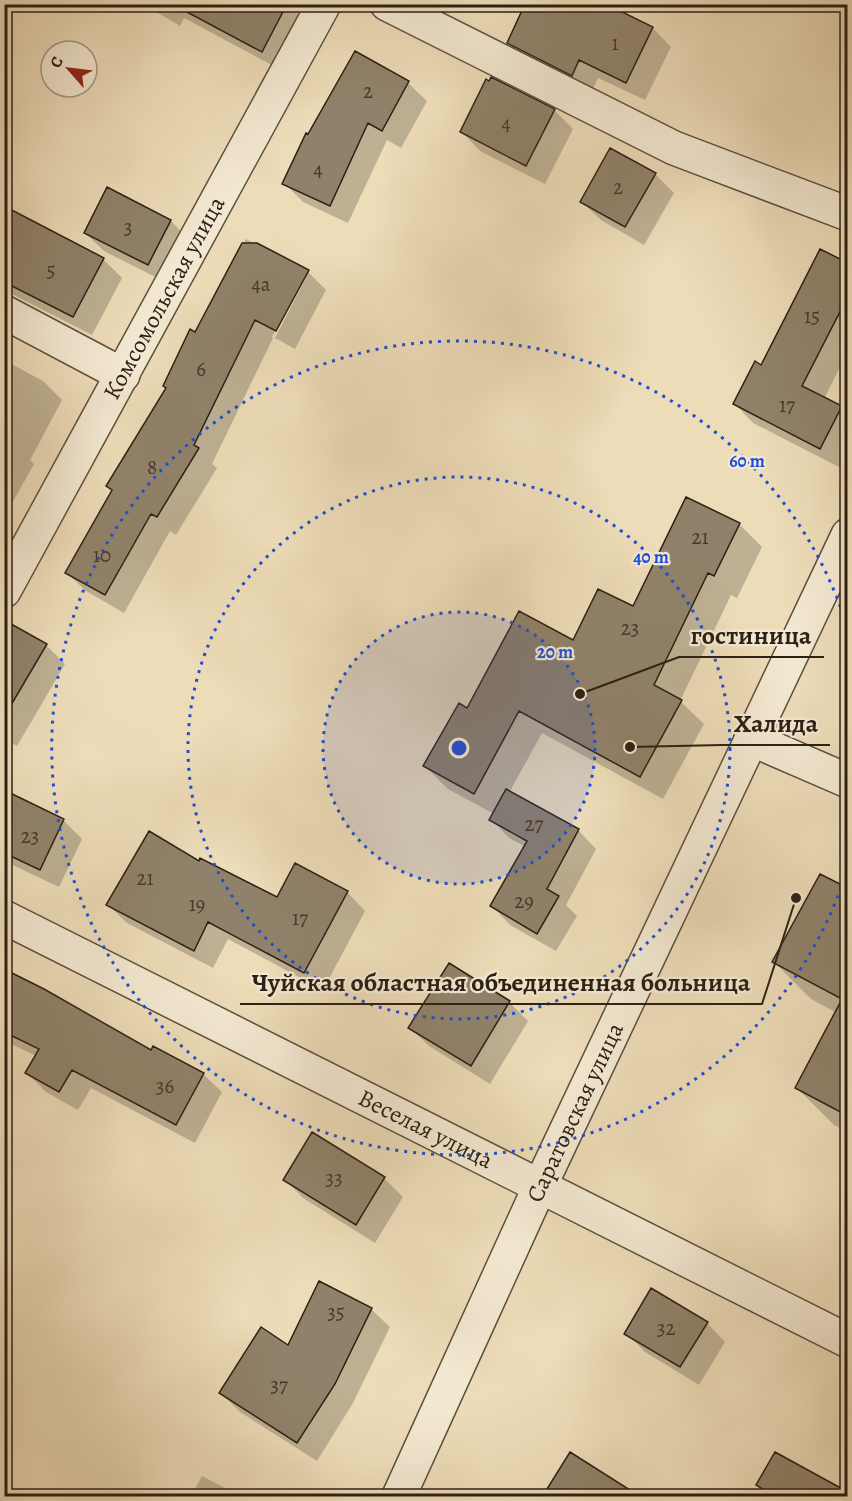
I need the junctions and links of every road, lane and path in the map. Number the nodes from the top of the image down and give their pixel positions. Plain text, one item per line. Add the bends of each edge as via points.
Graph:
1 (324, 4) edge
2 (387, 4) edge
3 (848, 214) edge
4 (4, 312) edge
5 (123, 375) junction
6 (848, 535) edge
7 (4, 591) edge
8 (751, 739) junction
9 (848, 781) edge
10 (4, 916) edge
11 (540, 1186) junction
12 (848, 1341) edge
13 (399, 1497) edge

1 - 5 street, Комсомольская улица
2 - 3 street via 674,148
4 - 5 street
5 - 7 street, Комсомольская улица
6 - 8 street, Саратовская улица
8 - 9 street
8 - 11 street, Саратовская улица
10 - 11 street, Веселая улица
11 - 12 street, Веселая улица
11 - 13 street, Саратовская улица

